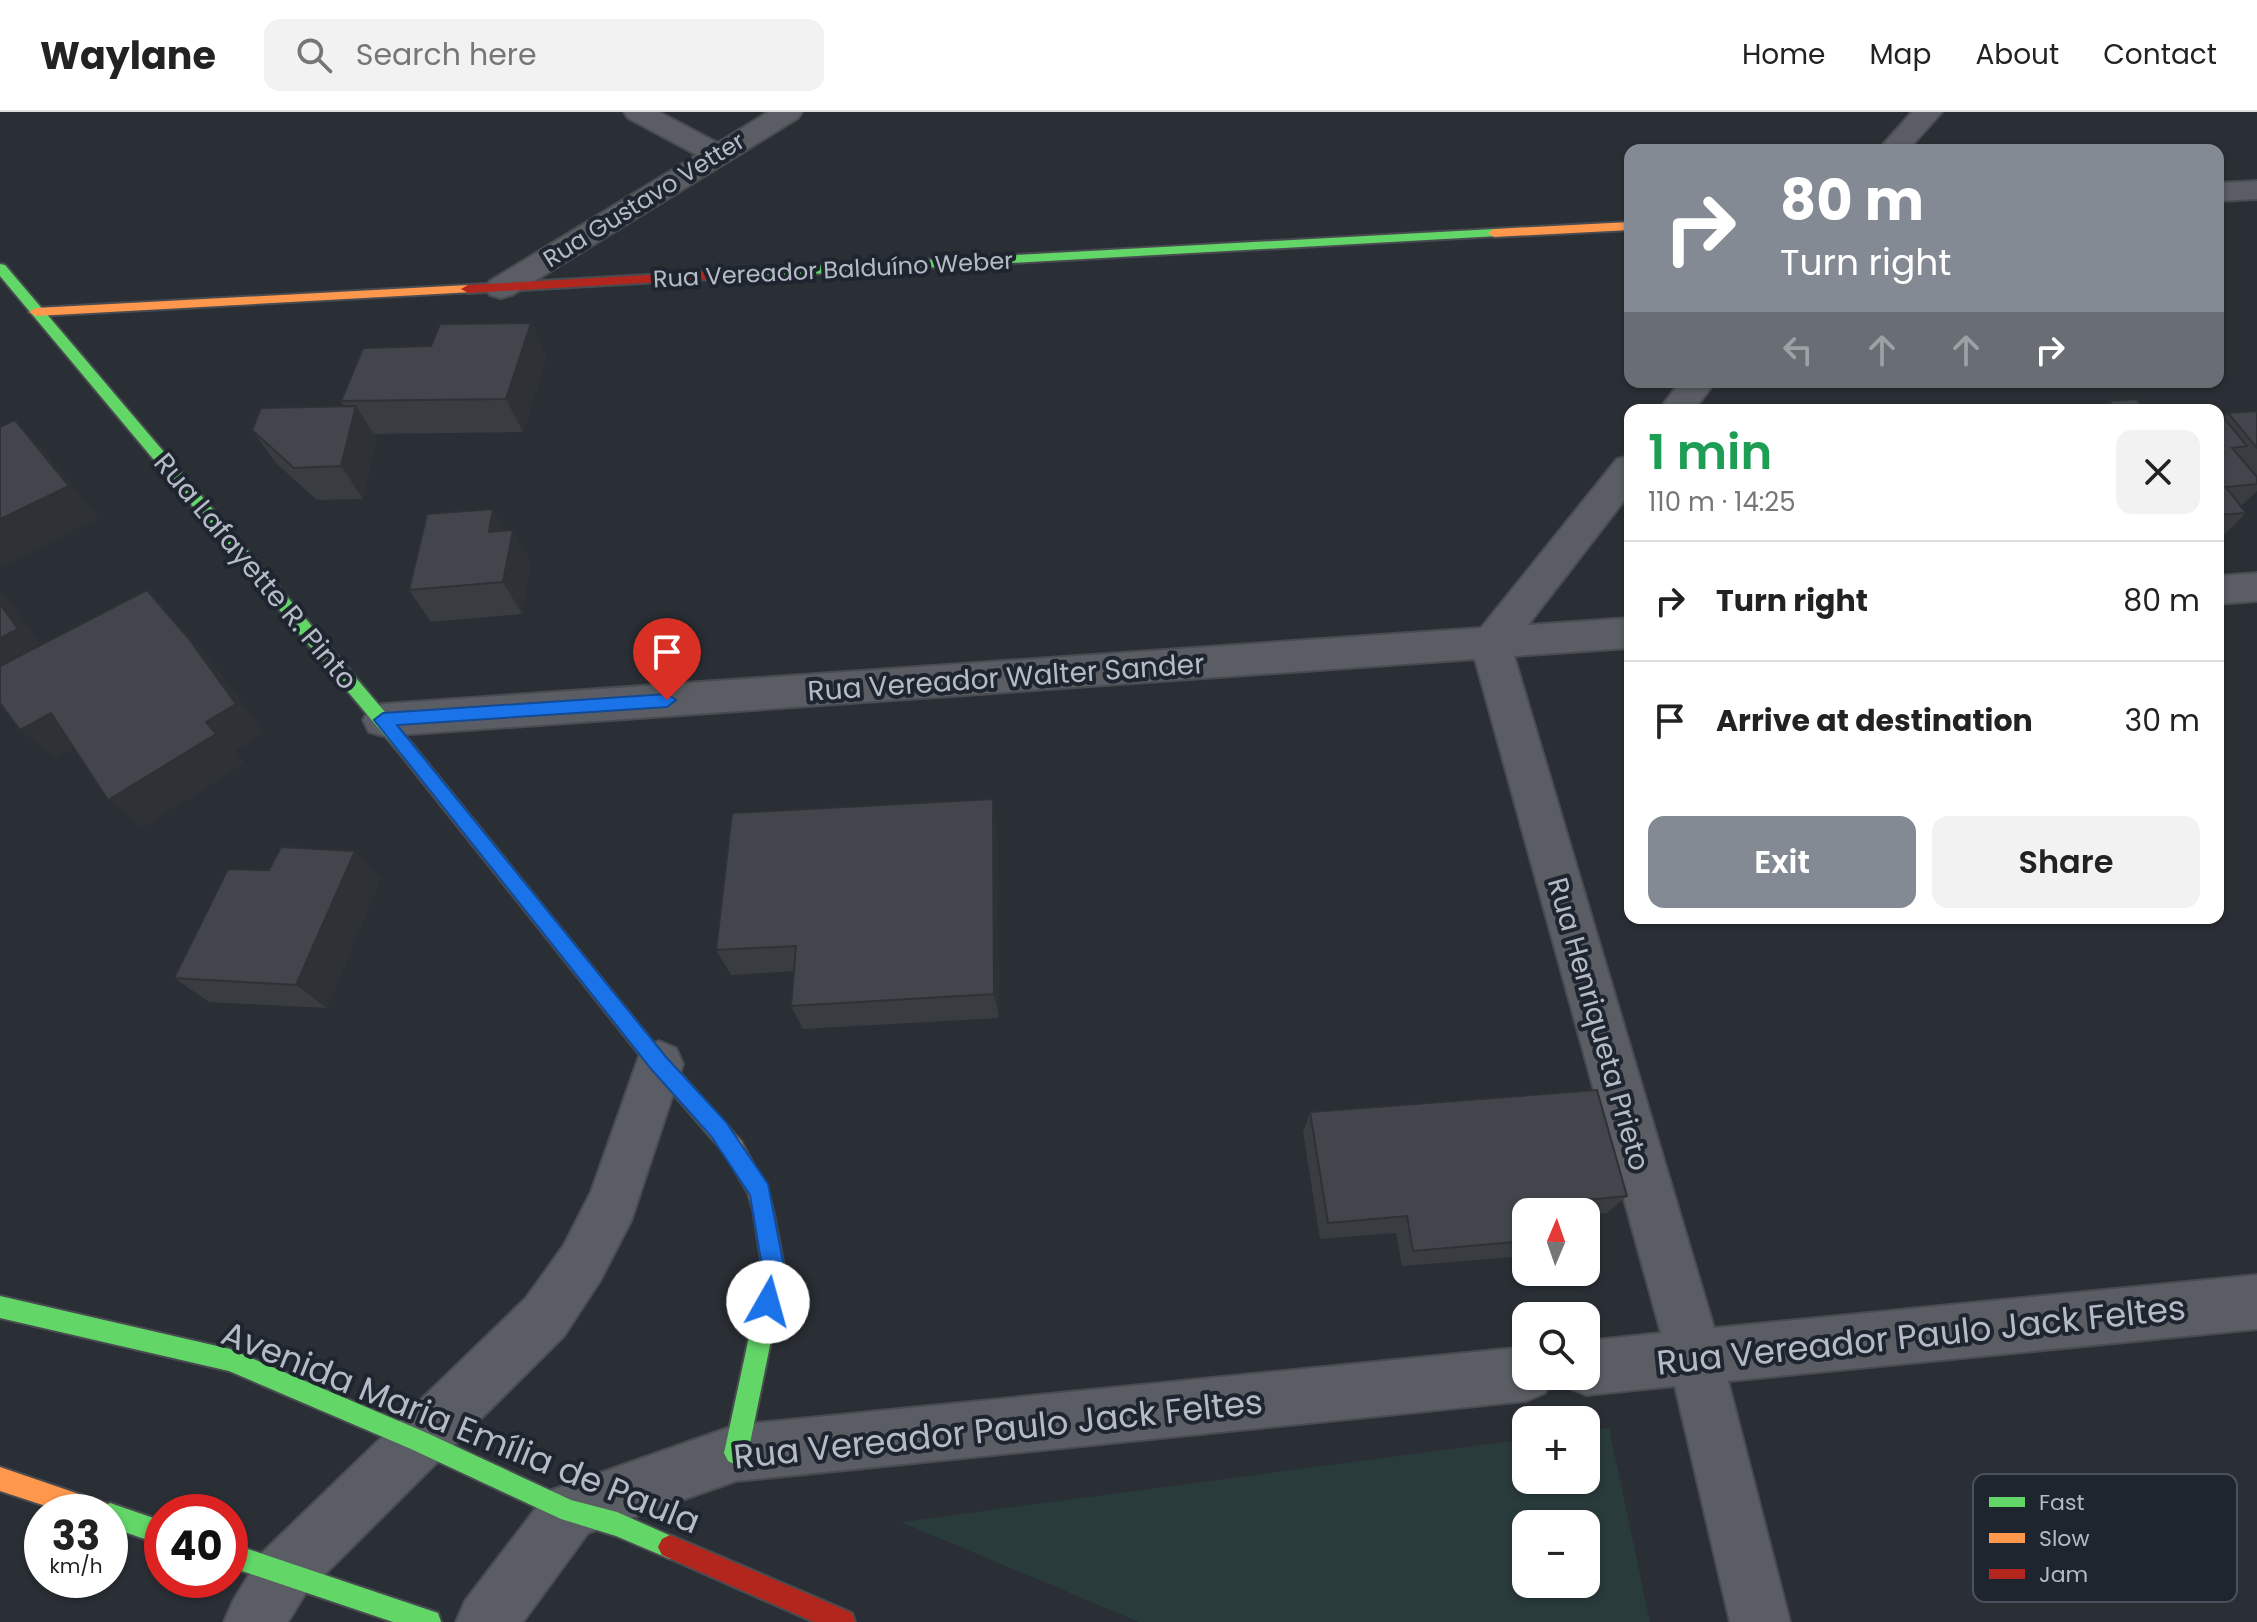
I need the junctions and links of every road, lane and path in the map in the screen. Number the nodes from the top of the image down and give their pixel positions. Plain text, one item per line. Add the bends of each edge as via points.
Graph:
1 (638, 112) edge
2 (788, 112) edge
3 (1928, 112) edge
4 (1898, 144) edge
5 (717, 154) junction
6 (2257, 190) edge
7 (2224, 192) edge
8 (1624, 226) edge
9 (0, 268) edge
10 (501, 288) junction
11 (36, 312) junction
12 (1693, 388) edge
13 (1681, 404) edge
14 (1624, 476) edge
15 (2257, 587) edge
16 (2224, 590) edge
17 (1624, 633) edge
18 (1491, 644) junction
19 (383, 720) junction
20 (659, 1064) junction
21 (2257, 1302) edge
22 (0, 1307) edge
23 (1695, 1357) junction
24 (1600, 1367) edge
25 (1512, 1375) edge
26 (419, 1441) junction
27 (736, 1453) junction
28 (0, 1479) edge
29 (45, 1494) edge
30 (569, 1511) junction
31 (248, 1561) edge
32 (284, 1573) junction
33 (254, 1622) edge
34 (429, 1622) edge
35 (486, 1622) edge
36 (843, 1622) edge
37 (1760, 1622) edge

1 - 5 street
2 - 5 street, Rua Gustavo Vetter
3 - 4 street
5 - 10 street, Rua Gustavo Vetter
6 - 7 street
8 - 10 street, Rua Vereador Balduíno Weber
9 - 11 street, Rua Lafayette R. Pinto
10 - 11 street, Rua Vereador Balduíno Weber
11 - 19 street, Rua Lafayette R. Pinto
12 - 13 street
14 - 18 street
15 - 16 street
17 - 18 street, Rua Vereador Walter Sander
18 - 19 street, Rua Vereador Walter Sander
18 - 23 street, Rua Henriqueta Prieto
19 - 20 street, Rua Lafayette R. Pinto
20 - 26 street via 613,1203 582,1263 545,1317
20 - 27 street, Rua Lafayette R. Pinto via 719,1129 760,1191 774,1272
21 - 23 street, Rua Vereador Paulo Jack Feltes
22 - 26 street, Avenida Maria Emília de Paula via 230,1360
23 - 24 street, Rua Vereador Paulo Jack Feltes
23 - 37 street, Rua Henriqueta Prieto
25 - 27 street, Rua Vereador Paulo Jack Feltes
26 - 30 street, Avenida Maria Emília de Paula
26 - 32 street
27 - 30 street, Rua Vereador Paulo Jack Feltes
28 - 29 street
30 - 35 street
30 - 36 street, Avenida Maria Emília de Paula via 617,1524
31 - 32 street
32 - 33 street
32 - 34 street

